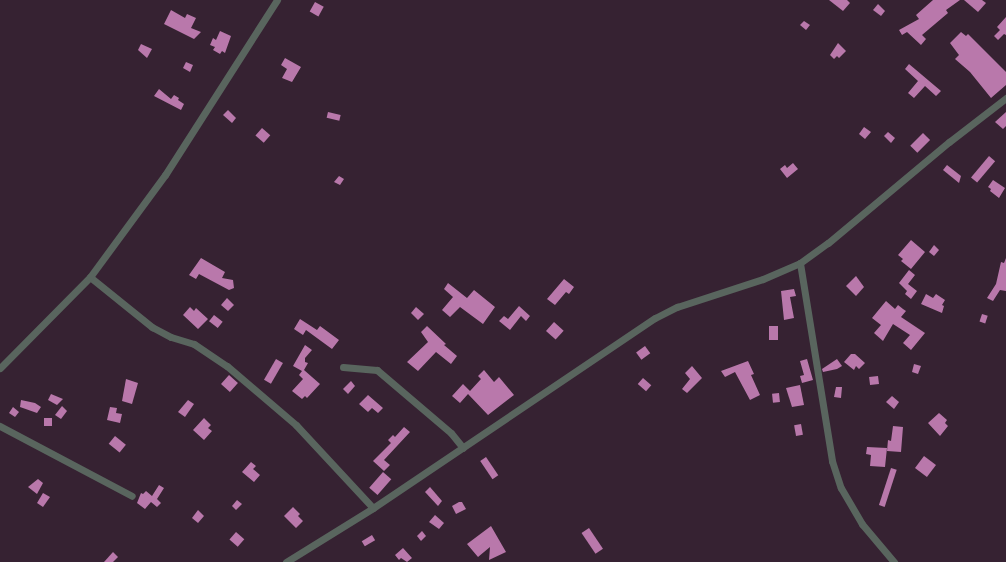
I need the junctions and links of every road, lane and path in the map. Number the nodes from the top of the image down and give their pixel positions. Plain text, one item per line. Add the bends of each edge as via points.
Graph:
1 (277, 0) edge
2 (1006, 98) edge
3 (800, 263) junction
4 (90, 277) junction
5 (343, 367) dead end
6 (0, 368) edge
7 (0, 426) edge
8 (463, 448) junction
9 (132, 496) dead end
10 (373, 508) junction
11 (286, 562) edge
12 (894, 562) edge

1 - 4 street via 165,175
2 - 3 street
3 - 8 street via 655,318
3 - 12 street via 832,461 841,488 862,524
4 - 6 street
4 - 10 street via 161,333 200,347 226,366 296,425
5 - 8 street via 377,370 451,433
7 - 9 street
8 - 10 street
10 - 11 street

